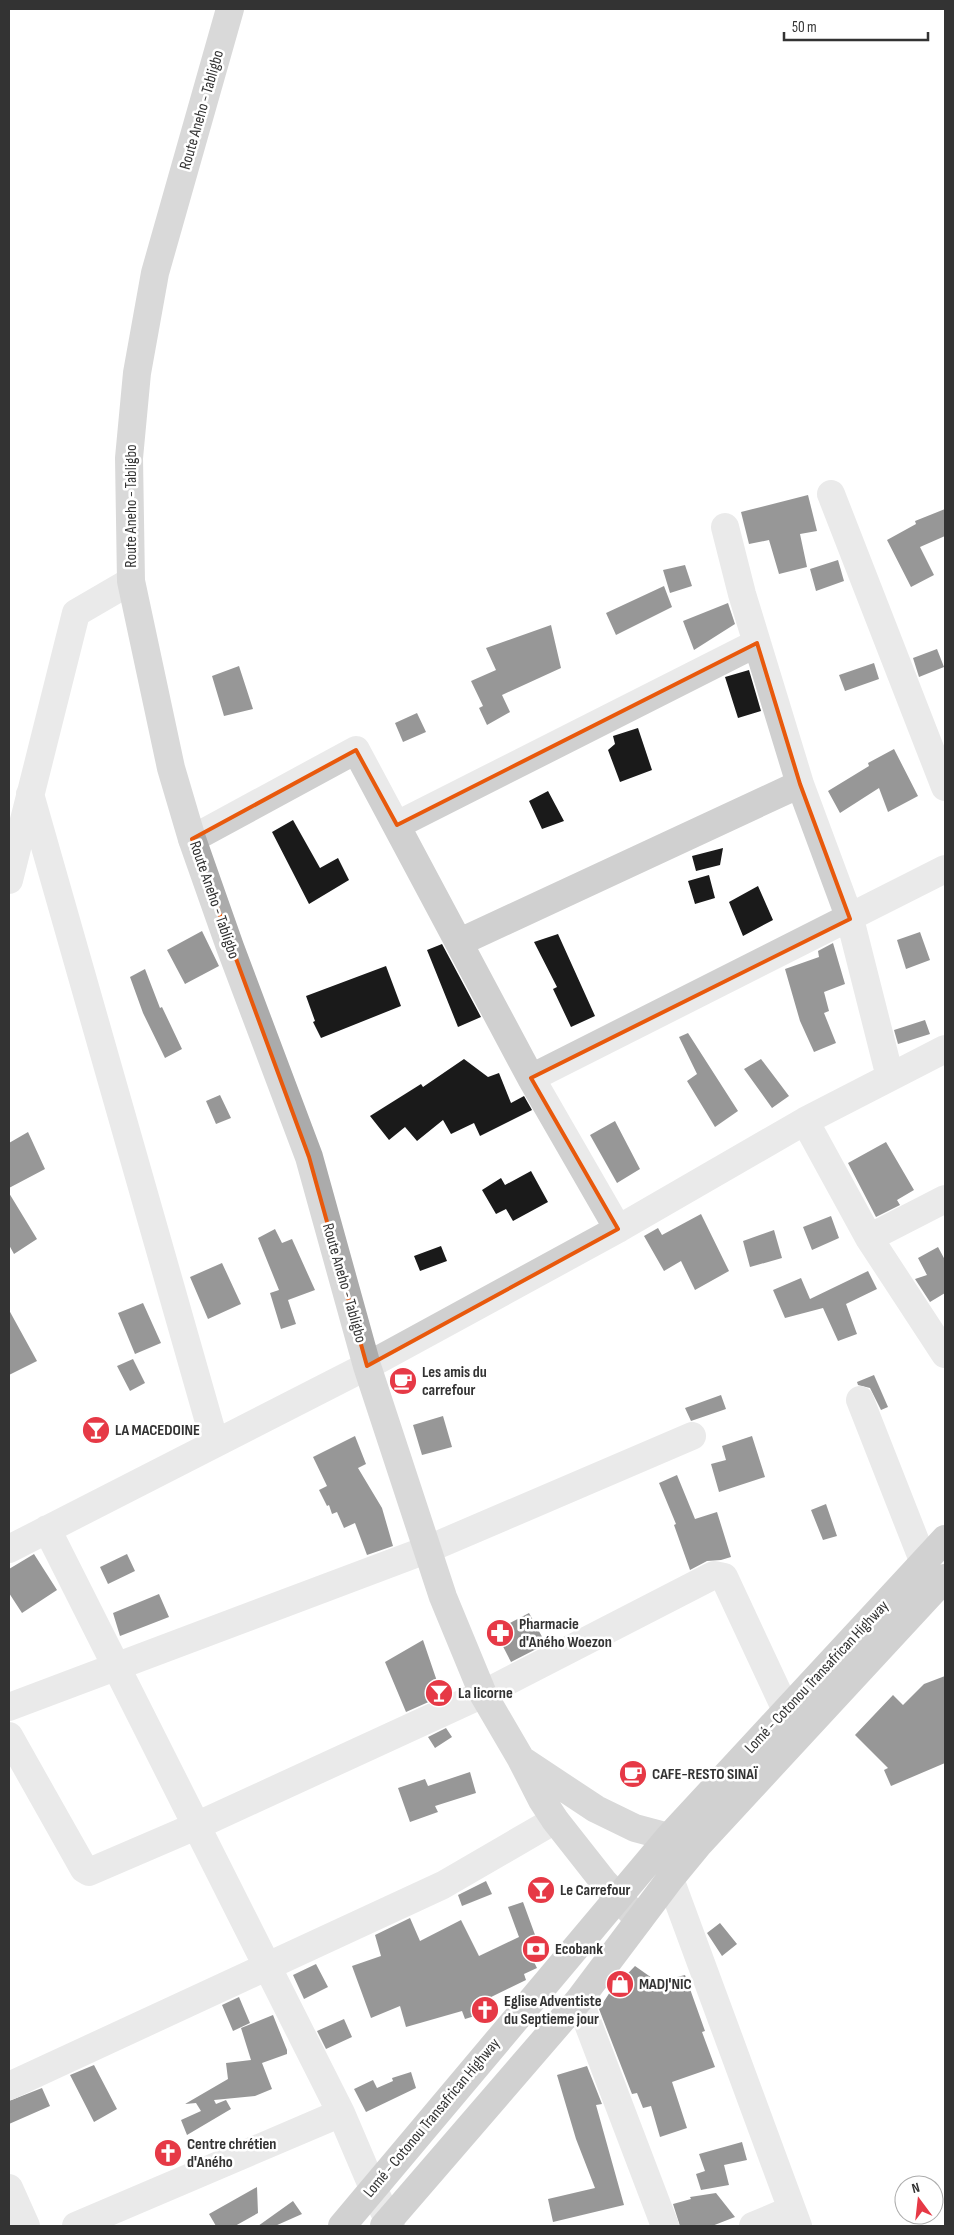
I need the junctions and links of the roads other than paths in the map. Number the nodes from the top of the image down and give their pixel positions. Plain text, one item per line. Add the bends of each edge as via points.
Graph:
1 (229, 11) edge
2 (831, 494) dead end
3 (725, 527) dead end
4 (131, 581) junction
5 (757, 643) junction
6 (800, 784) junction
7 (945, 787) edge
8 (30, 794) junction
9 (397, 825) junction
10 (192, 839) junction
11 (945, 869) edge
12 (9, 880) edge
13 (850, 919) junction
14 (460, 942) junction
15 (945, 1049) edge
16 (890, 1077) junction
17 (530, 1078) junction
18 (804, 1120) junction
19 (945, 1199) edge
20 (618, 1229) junction
21 (870, 1238) junction
22 (945, 1354) edge
23 (367, 1366) junction
24 (860, 1400) dead end
25 (692, 1436) dead end
26 (215, 1443) junction
27 (47, 1529) junction
28 (945, 1539) edge
29 (9, 1549) edge
30 (426, 1550) junction
31 (935, 1571) edge
32 (116, 1666) junction
33 (483, 1694) junction
34 (9, 1707) edge
35 (786, 1710) junction
36 (9, 1736) edge
37 (522, 1759) junction
38 (555, 1820) junction
39 (196, 1826) junction
40 (669, 1838) junction
41 (698, 1845) junction
42 (670, 1879) junction
43 (618, 1898) junction
44 (639, 1920) junction
45 (267, 1966) junction
46 (579, 2000) junction
47 (9, 2086) edge
48 (341, 2112) junction
49 (9, 2188) edge
50 (372, 2188) junction
51 (794, 2218) edge
52 (388, 2225) edge
53 (26, 2226) edge
54 (76, 2226) edge
55 (342, 2226) edge
56 (665, 2226) edge
57 (753, 2226) edge

1 - 4 main road, Route Aneho - Tabligbo via 155,273 137,372 129,458
2 - 7 street
3 - 5 street
4 - 8 street via 76,613
4 - 10 main road, Route Aneho - Tabligbo via 171,768
5 - 6 street
5 - 9 street
6 - 13 street
6 - 14 street
8 - 12 street
8 - 26 street
9 - 10 street via 356,750
9 - 14 street
10 - 23 main road, Route Aneho - Tabligbo via 309,1157
11 - 13 street
13 - 16 street
13 - 17 street
14 - 17 street
15 - 16 street
16 - 18 street
17 - 20 street
18 - 20 street
18 - 21 street
19 - 21 street
20 - 23 street
21 - 22 street
23 - 26 street
23 - 30 main road, Route Aneho - Tabligbo
24 - 31 street
25 - 30 street
26 - 27 street
27 - 29 street
27 - 32 street
28 - 31 highway
30 - 32 street
30 - 33 main road, Route Aneho - Tabligbo
31 - 35 highway, Lomé - Cotonou Transafrican Highway
31 - 41 highway
32 - 34 street
32 - 39 street
33 - 35 street via 719,1575 724,1577
33 - 37 main road, Route Aneho - Tabligbo
33 - 39 street
35 - 40 highway, Lomé - Cotonou Transafrican Highway
36 - 39 street via 84,1869 89,1872
37 - 38 main road, Route Aneho - Tabligbo
37 - 40 main road via 596,1809 635,1828
38 - 43 main road, Route Aneho - Tabligbo
38 - 45 street via 443,1885
39 - 45 street
40 - 41 main road
40 - 43 highway, Lomé - Cotonou Transafrican Highway
41 - 42 highway
42 - 44 highway
42 - 51 street
43 - 44 main road, Route Aneho - Tabligbo
43 - 50 highway, Lomé - Cotonou Transafrican Highway
44 - 46 highway
45 - 47 street
45 - 48 street
46 - 52 highway
46 - 56 street
48 - 50 street
48 - 54 street
49 - 53 street
50 - 52 street
50 - 55 highway, Lomé - Cotonou Transafrican Highway
51 - 57 street

